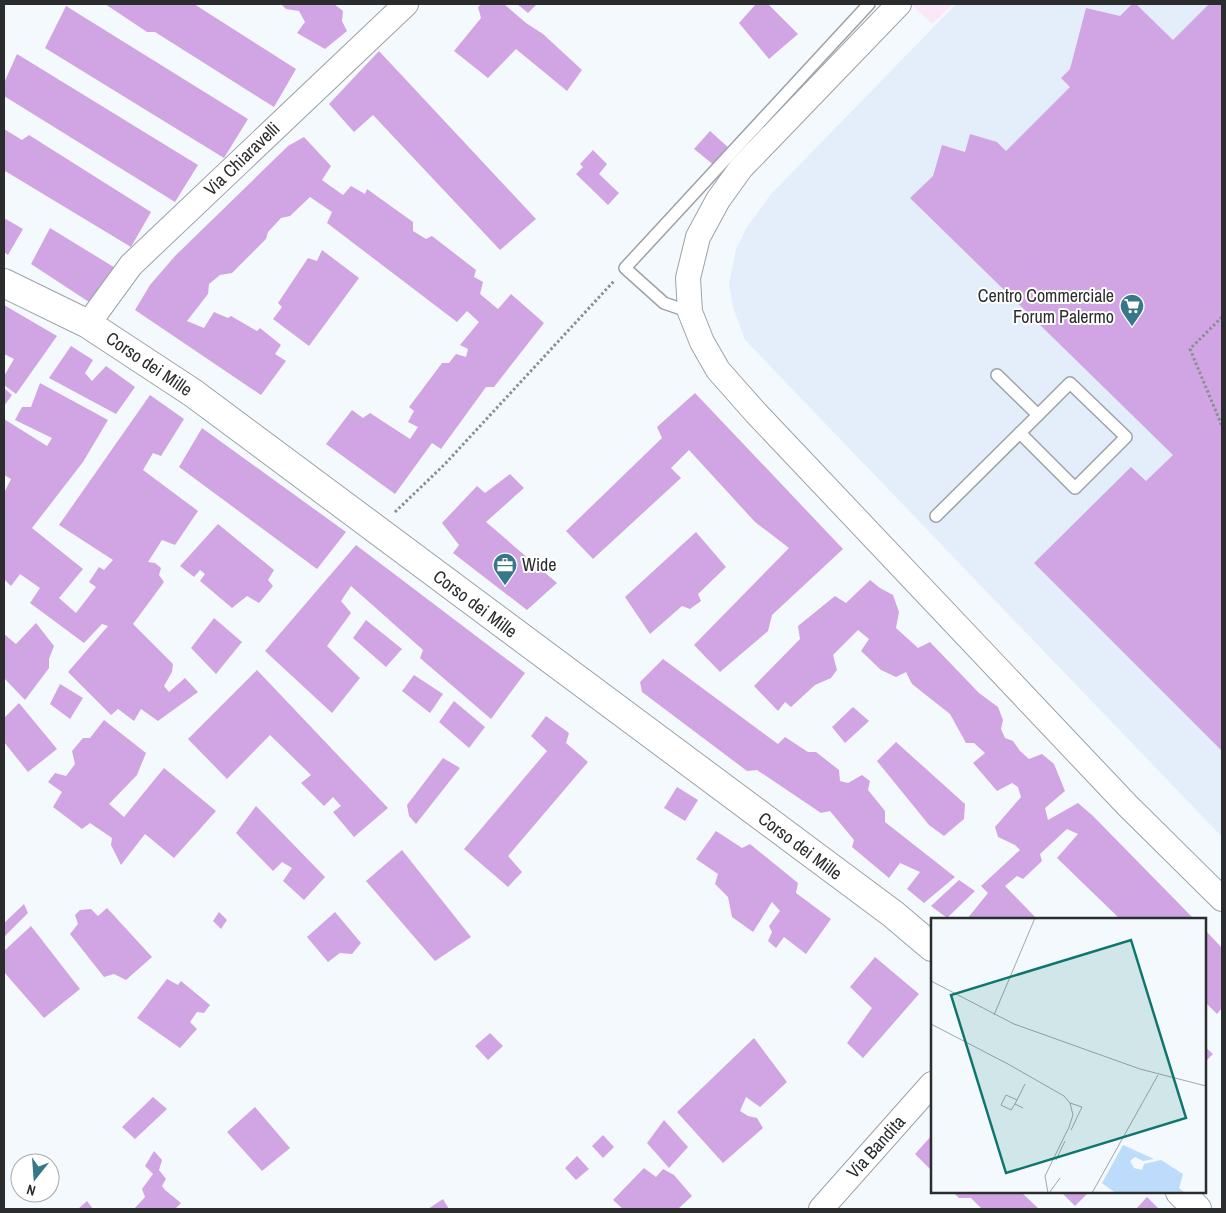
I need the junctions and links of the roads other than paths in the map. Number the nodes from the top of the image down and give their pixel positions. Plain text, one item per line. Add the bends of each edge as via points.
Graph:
1 (406, 4) edge
2 (869, 4) edge
3 (899, 4) edge
4 (4, 283) edge
5 (690, 312) junction
6 (88, 324) junction
7 (997, 375) dead end
8 (1038, 415) junction
9 (1020, 433) junction
10 (936, 516) dead end
11 (1222, 899) edge
12 (931, 946) edge
13 (931, 1085) edge
14 (1181, 1193) edge
15 (821, 1209) edge
16 (1197, 1209) edge

1 - 6 street, Via Chiaravelli via 131,265
2 - 5 lane via 625,268 664,303
3 - 5 street via 741,168 718,200 698,237 688,278
4 - 6 street, Corso dei Mille
5 - 11 street via 718,370 756,413 1127,805
6 - 12 street, Corso dei Mille via 193,393
7 - 8 lane
8 - 9 lane
8 - 9 lane via 1070,383 1126,437 1075,488
9 - 10 lane
13 - 15 street, Via Bandita
14 - 16 street

